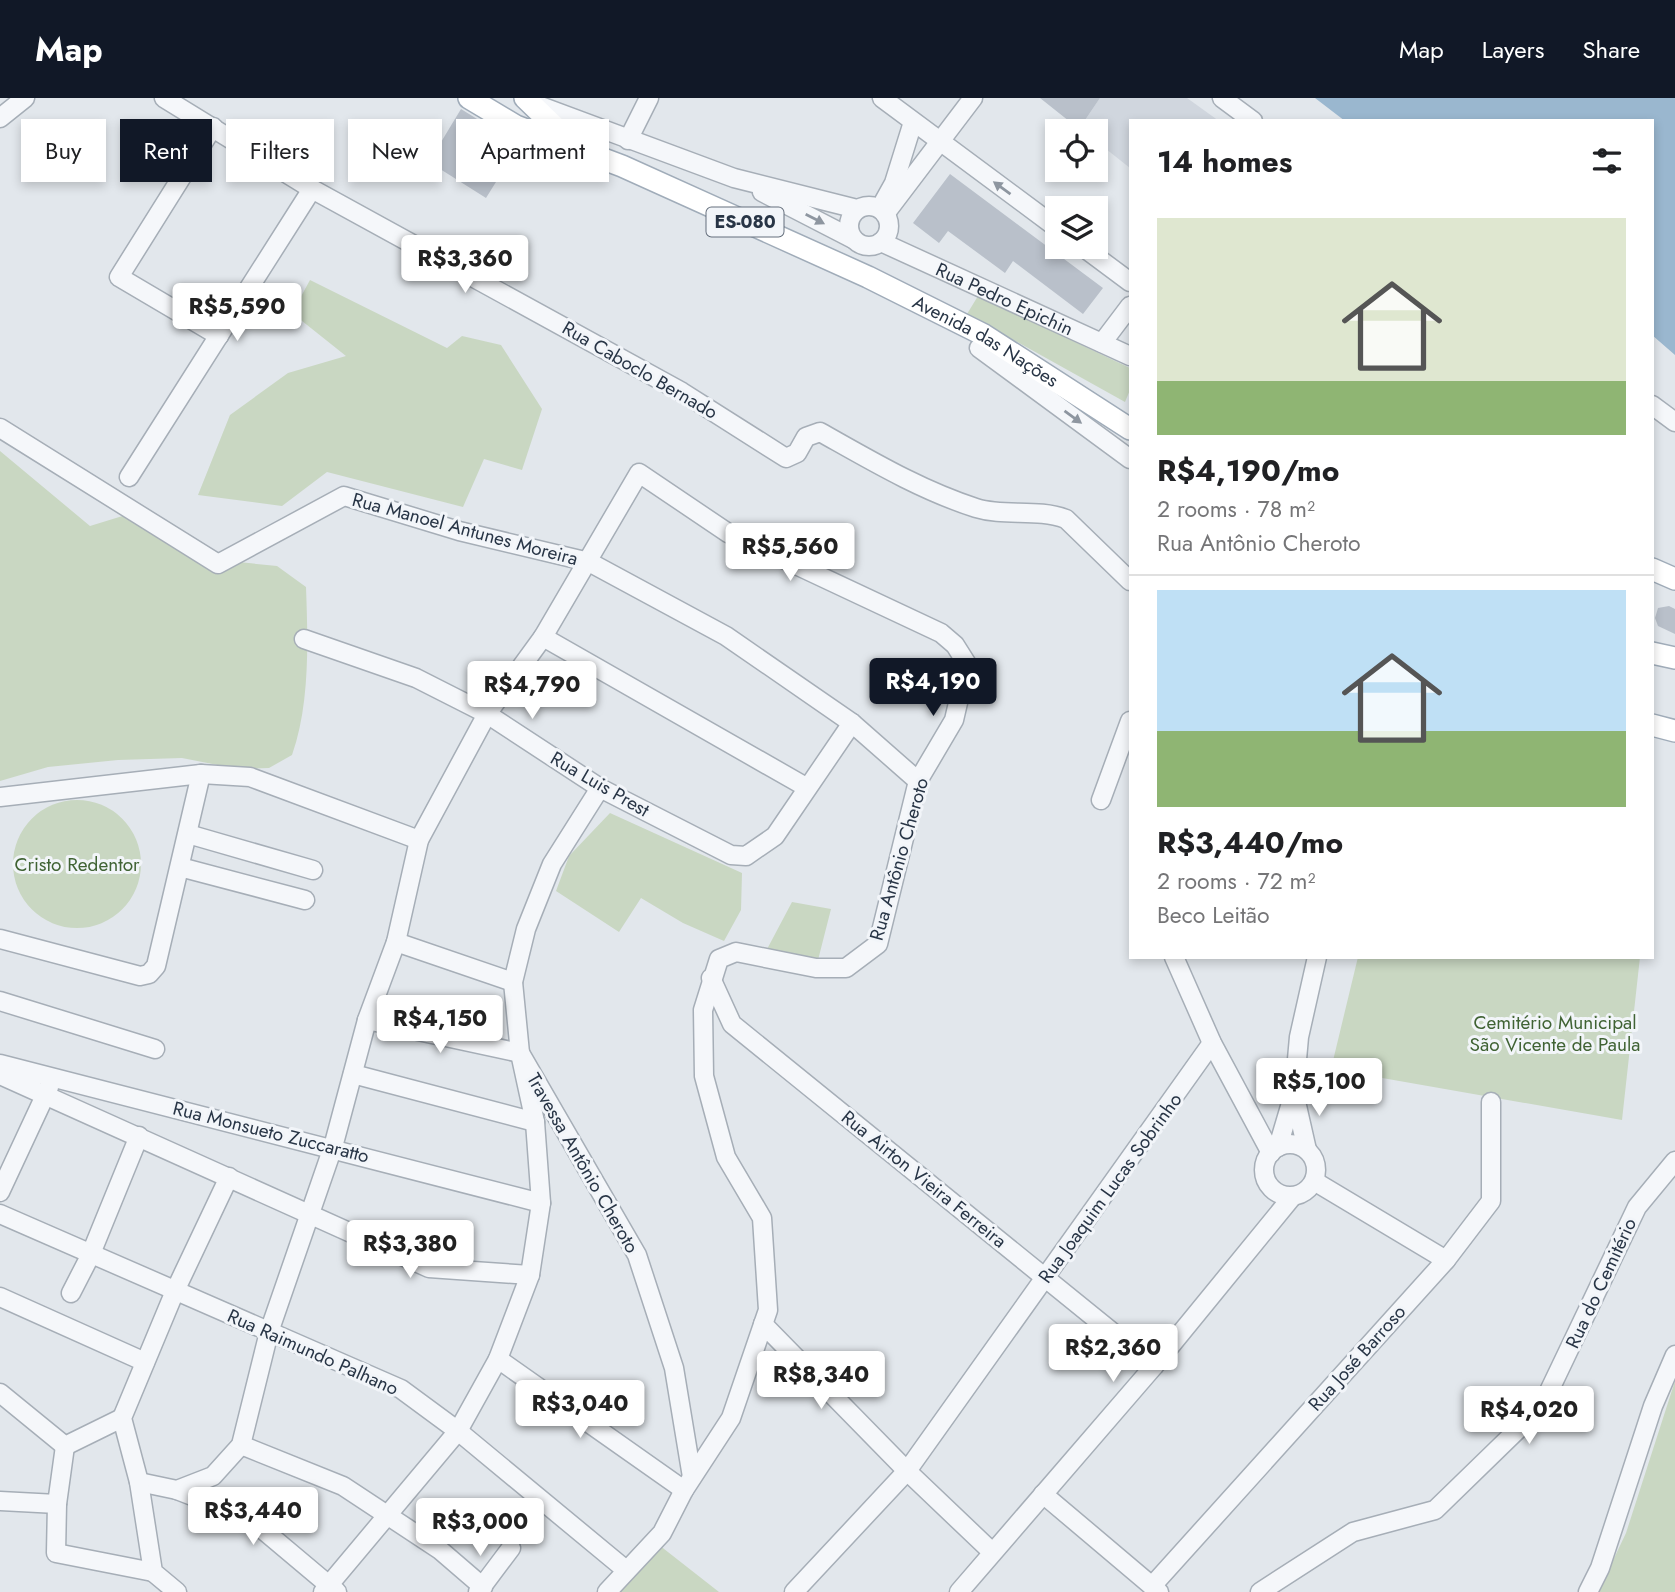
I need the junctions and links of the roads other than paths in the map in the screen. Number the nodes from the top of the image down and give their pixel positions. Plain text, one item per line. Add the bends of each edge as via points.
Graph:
1 (25, 98) edge
2 (164, 98) edge
3 (469, 98) edge
4 (649, 98) edge
5 (882, 98) edge
6 (973, 98) edge
7 (1222, 98) edge
8 (184, 103) edge
9 (532, 112) edge
10 (0, 118) edge
11 (1250, 119) edge
12 (912, 122) junction
13 (213, 127) junction
14 (628, 140) junction
15 (939, 142) junction
16 (622, 166) junction
17 (734, 178) junction
18 (899, 186) junction
19 (312, 189) junction
20 (857, 209) junction
21 (882, 211) junction
22 (1045, 219) edge
23 (853, 239) junction
24 (881, 242) junction
25 (1099, 259) edge
26 (868, 277) junction
27 (1129, 281) edge
28 (1129, 307) edge
29 (219, 337) junction
30 (1102, 343) junction
31 (979, 348) junction
32 (1129, 356) edge
33 (1654, 406) edge
34 (1100, 411) junction
35 (1675, 422) edge
36 (1654, 423) edge
37 (0, 428) edge
38 (1129, 428) edge
39 (1675, 429) edge
40 (1129, 458) edge
41 (129, 477) dead end
42 (589, 562) junction
43 (1654, 570) edge
44 (1675, 579) edge
45 (1129, 580) edge
46 (543, 637) junction
47 (304, 639) dead end
48 (1654, 653) edge
49 (1675, 658) edge
50 (487, 714) junction
51 (852, 723) junction
52 (1129, 724) edge
53 (1654, 726) edge
54 (1675, 731) edge
55 (201, 774) junction
56 (918, 781) junction
57 (806, 787) junction
58 (600, 788) junction
59 (0, 797) edge
60 (1101, 800) dead end
61 (188, 834) junction
62 (419, 839) junction
63 (180, 867) junction
64 (313, 870) dead end
65 (305, 900) dead end
66 (0, 939) edge
67 (396, 942) junction
68 (1175, 959) edge
69 (1317, 959) edge
70 (711, 978) junction
71 (513, 982) junction
72 (0, 1001) edge
73 (367, 1020) junction
74 (1212, 1043) junction
75 (155, 1049) dead end
76 (520, 1053) junction
77 (0, 1064) edge
78 (353, 1074) junction
79 (0, 1075) edge
80 (54, 1078) junction
81 (1294, 1093) junction
82 (45, 1096) junction
83 (1491, 1102) dead end
84 (535, 1122) junction
85 (139, 1136) junction
86 (333, 1147) junction
87 (1274, 1150) junction
88 (1307, 1150) junction
89 (1675, 1161) edge
90 (229, 1177) junction
91 (1314, 1181) junction
92 (0, 1192) edge
93 (1292, 1197) junction
94 (541, 1203) junction
95 (308, 1213) junction
96 (0, 1214) edge
97 (90, 1256) junction
98 (1446, 1260) junction
99 (530, 1275) junction
100 (1045, 1278) junction
101 (175, 1291) junction
102 (71, 1293) dead end
103 (0, 1297) edge
104 (763, 1324) junction
105 (269, 1332) junction
106 (1675, 1355) edge
107 (498, 1359) junction
108 (145, 1362) junction
109 (1154, 1366) junction
110 (0, 1393) edge
111 (122, 1418) junction
112 (458, 1431) junction
113 (65, 1446) junction
114 (241, 1446) junction
115 (907, 1471) junction
116 (139, 1482) junction
117 (688, 1483) junction
118 (177, 1490) junction
119 (1043, 1494) junction
120 (0, 1501) edge
121 (57, 1504) junction
122 (388, 1514) junction
123 (510, 1548) dead end
124 (992, 1552) junction
125 (626, 1570) junction
126 (153, 1572) junction
127 (330, 1589) edge
128 (480, 1589) edge
129 (1156, 1589) edge
130 (177, 1592) edge
131 (607, 1592) edge
132 (794, 1592) edge
133 (959, 1592) edge
134 (1260, 1592) edge
135 (1588, 1592) edge

1 - 10 street
2 - 8 street, Rua Caboclo Bernado
3 - 9 main road, ES-080
4 - 14 street
5 - 12 street
6 - 15 street
7 - 11 street
8 - 13 street, Rua Caboclo Bernado
9 - 14 street
9 - 16 main road, Avenida das Nações / ES-080
9 - 16 main road, Avenida das Nações / ES-080
12 - 15 street
12 - 18 street
13 - 19 street, Rua Caboclo Bernado
13 - 29 street via 119,277
14 - 17 street
15 - 18 street
22 -> 15 street
16 - 26 main road, Avenida das Nações / ES-080
17 - 20 street
17 -> 23 street
18 - 21 street
19 - 29 street
19 - 45 street, Rua Caboclo Bernado via 682,392 786,458 797,453 806,436 820,432 896,475 976,508 1053,514 1066,519
20 - 21 street via 869,205
20 - 23 street via 848,227
21 - 24 street via 888,232
23 - 24 street via 863,246
24 - 30 street, Rua Pedro Epichin
25 - 27 street
26 - 31 main road, Avenida das Nações / ES-080
26 - 34 main road, Avenida das Nações / ES-080 via 984,335
28 - 30 street
29 - 41 street
30 - 32 street, Rua Pedro Epichin
31 - 34 main road, Avenida das Nações / ES-080
31 -> 40 street
33 - 35 street
34 - 38 main road, Avenida das Nações / ES-080
36 - 39 street
37 - 42 street, Rua Manoel Antunes Moreira via 218,564 344,496 459,531
42 - 46 street
42 - 51 street, Rua Manoel Antunes Moreira via 726,636
42 - 56 street, Rua Antônio Cheroto via 639,474 728,533 941,632 967,664 954,720
43 - 44 main road
46 - 50 street
46 - 57 street
47 - 50 street, Rua Luis Prest via 416,678
48 - 49 main road
50 - 58 street, Rua Luis Prest
50 - 62 street
51 - 56 street, Rua Manoel Antunes Moreira
51 - 57 street
52 - 60 street
53 - 54 main road
55 - 59 street
55 - 61 street
55 - 62 street via 250,777
56 - 70 street, Rua Antônio Cheroto via 878,944 846,968 816,968 736,952 719,959
57 - 58 street, Rua Luis Prest via 775,836 746,856 731,855
58 - 71 street via 552,864 526,929
61 - 63 street
61 - 64 street
62 - 67 street
63 - 65 street
63 - 66 street via 156,966 149,974 140,976
67 - 71 street
67 - 73 street
68 - 74 street
69 - 81 street via 1299,1037
70 - 100 street, Rua Airton Vieira Ferreira via 733,1024
70 - 104 street, Rua Antônio Cheroto via 703,1010 704,1076 726,1157 762,1218 768,1310
71 - 76 street
72 - 75 street
73 - 76 street
73 - 78 street
74 - 87 street
74 - 100 street, Rua Joaquim Lucas Sobrinho
76 - 84 street
76 - 117 street, Travessa Antônio Cheroto via 637,1255 674,1367
77 - 80 street, Rua Monsueto Zuccaratto
78 - 84 street
78 - 86 street
79 - 82 street
80 - 82 street
80 - 86 street, Rua Monsueto Zuccaratto
81 - 87 street
81 - 88 street
82 - 85 street
82 - 92 street
83 - 98 street, Rua José Barroso via 1491,1201
84 - 94 street
85 - 90 street
85 - 97 street
86 - 94 street, Rua Monsueto Zuccaratto
86 - 95 street
87 - 88 street via 1294,1144
87 - 93 street via 1264,1167 1265,1176 1276,1192
88 - 91 street via 1315,1163
89 - 134 street, Rua do Cemitério via 1637,1207 1542,1406 1436,1510 1353,1532
90 - 95 street
90 - 101 street
91 - 93 street via 1305,1192
91 - 98 street
93 - 109 street
94 - 99 street
95 - 99 street via 429,1268
95 - 105 street
96 - 97 street, Rua Raimundo Palhano
97 - 101 street, Rua Raimundo Palhano
97 - 102 street
98 - 129 street, Rua José Barroso
99 - 107 street
100 - 109 street, Rua Airton Vieira Ferreira
100 - 115 street, Rua Joaquim Lucas Sobrinho
101 - 105 street, Rua Raimundo Palhano
101 - 108 street
103 - 108 street
104 - 115 street
104 - 117 street, Rua Antônio Cheroto via 731,1418
105 - 112 street, Rua Raimundo Palhano via 401,1389
105 - 114 street
106 - 135 street
107 - 112 street
107 - 117 street
108 - 111 street
109 - 119 street
110 - 113 street
111 - 113 street
111 - 116 street
112 - 122 street
112 - 125 street, Rua Raimundo Palhano
113 - 121 street
114 - 118 street via 213,1476
114 - 122 street via 343,1486
115 - 124 street
115 - 132 street, Rua Joaquim Lucas Sobrinho
116 - 118 street
116 - 126 street
117 - 125 street, Rua Antônio Cheroto via 662,1533
118 - 127 street via 248,1518
119 - 124 street
119 - 129 street
120 - 121 street
121 - 126 street via 56,1553
122 - 127 street
122 - 128 street via 440,1550
123 - 128 street
124 - 133 street
125 - 131 street, Rua Antônio Cheroto
126 - 130 street

